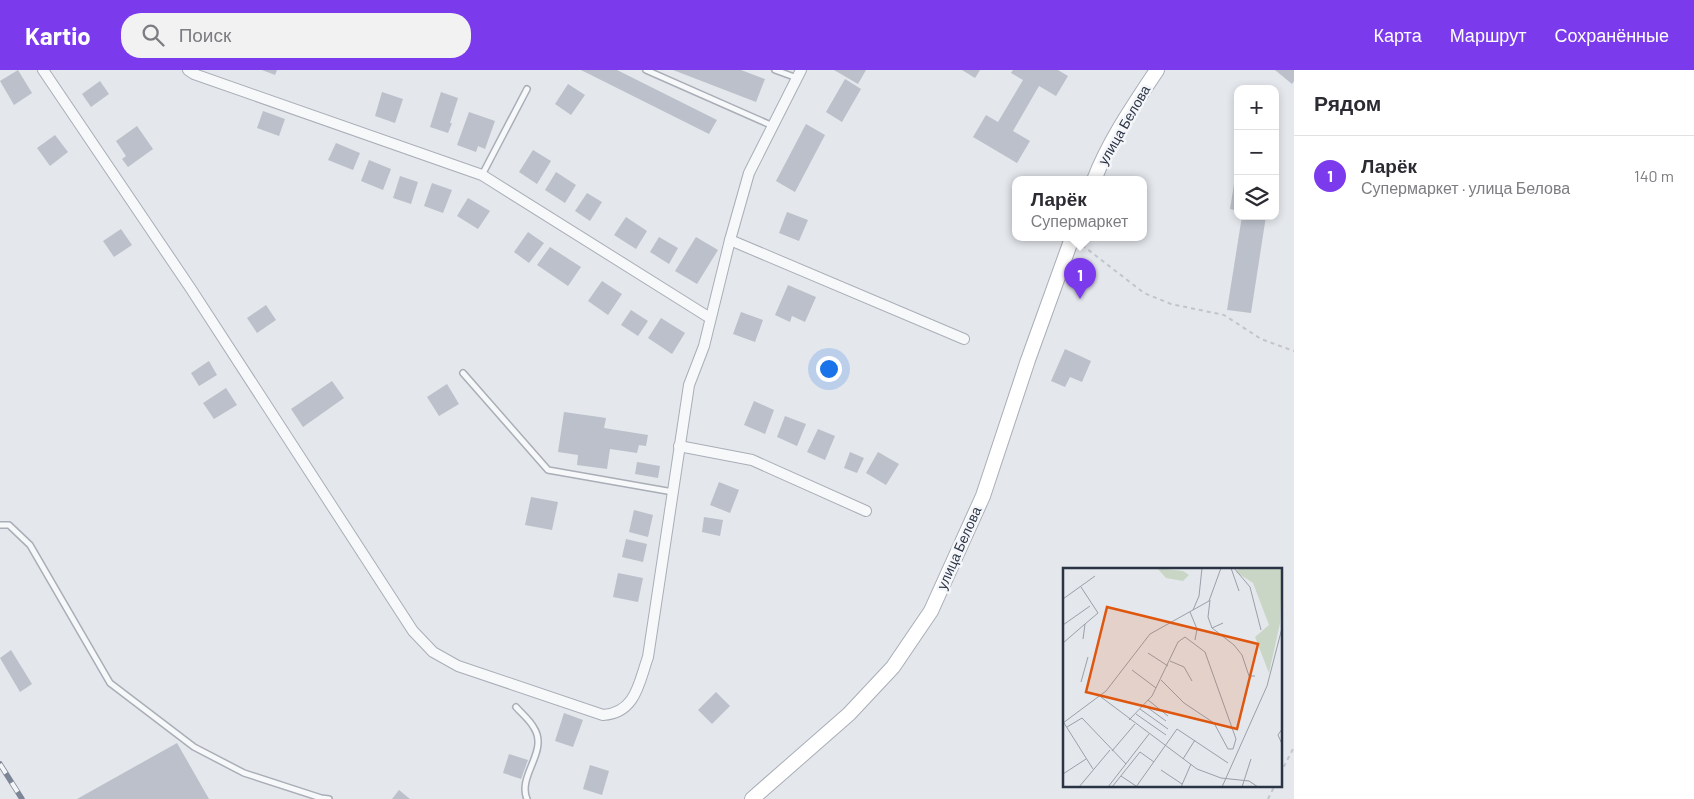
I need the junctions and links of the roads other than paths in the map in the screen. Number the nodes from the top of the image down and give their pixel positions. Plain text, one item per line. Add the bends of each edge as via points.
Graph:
1 (43, 70) edge
2 (188, 70) edge
3 (646, 70) edge
4 (775, 70) edge
5 (1156, 70) edge
6 (799, 74) edge
7 (527, 89) dead end
8 (773, 126) junction
9 (482, 175) junction
10 (1095, 176) edge
11 (730, 240) junction
12 (1076, 241) edge
13 (710, 318) junction
14 (964, 339) dead end
15 (463, 374) dead end
16 (680, 446) junction
17 (673, 492) junction
18 (866, 511) dead end
19 (0, 524) edge
20 (516, 707) dead end
21 (329, 799) edge
22 (527, 799) edge
23 (752, 799) edge

1 - 17 street via 192,289 413,631 433,652 458,666 595,713 620,711 632,699 648,657
2 - 9 street
3 - 8 lane
4 - 6 lane
5 - 10 main road, улица Белова via 1102,158
6 - 8 street
7 - 9 lane
8 - 11 street via 750,173
9 - 13 street
11 - 13 street
11 - 14 street
12 - 23 main road, улица Белова via 1028,360 982,496 930,611 893,667 849,714
13 - 16 street via 704,346 689,385
15 - 17 lane via 548,470
16 - 17 street
16 - 18 street via 752,460
19 - 21 lane via 9,524 30,545 110,683 194,747 244,773
20 - 22 lane via 535,729 539,744 525,787

